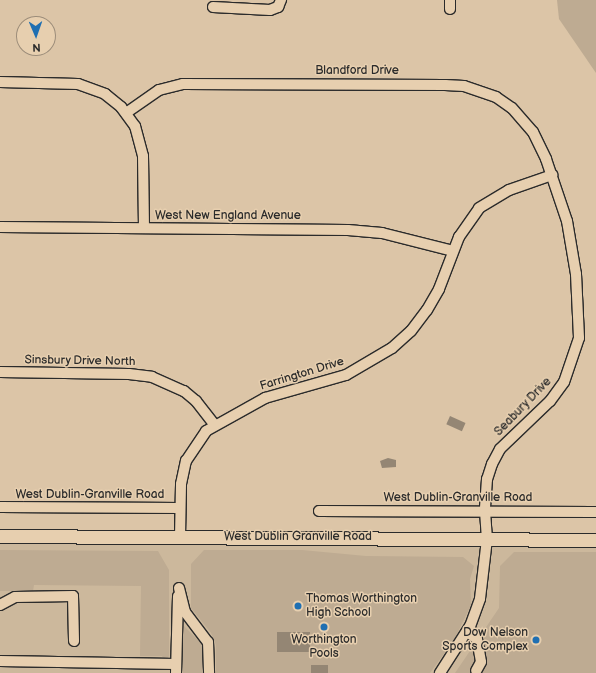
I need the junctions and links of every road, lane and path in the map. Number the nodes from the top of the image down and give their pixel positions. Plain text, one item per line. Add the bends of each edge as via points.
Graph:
1 (281, 0) edge
2 (213, 7) dead end
3 (0, 82) edge
4 (126, 113) junction
5 (552, 175) junction
6 (0, 227) edge
7 (144, 228) junction
8 (453, 251) junction
9 (0, 372) edge
10 (214, 424) junction
11 (0, 507) edge
12 (180, 508) junction
13 (319, 511) dead end
14 (485, 511) junction
15 (596, 512) edge
16 (0, 536) edge
17 (180, 536) junction
18 (487, 539) junction
19 (596, 540) edge
20 (0, 605) edge
21 (467, 632) junction
22 (74, 641) dead end
23 (0, 661) edge
24 (176, 668) edge
25 (476, 670) dead end
26 (210, 673) edge
27 (440, 673) edge

1 - 2 street via 278,7 270,10
3 - 4 street via 78,84 105,94
4 - 5 street, Blandford Drive via 159,90 182,84 464,86 496,97 522,117 533,132
4 - 7 street via 135,126 143,156
5 - 8 street, Farrington Drive via 509,190 479,208 467,222
5 - 14 street, Seabury Drive via 567,221 576,274 578,338 564,382 550,400 500,449 487,479
6 - 7 street, West New England Avenue
7 - 8 street, West New England Avenue via 348,230 382,233
8 - 10 street, Farrington Drive via 430,305 410,331 392,348 346,375 277,393
9 - 10 street, Sinsbury Drive North via 129,374 152,377 184,391 196,401
10 - 12 street, Farrington Drive via 197,441 186,461 181,484
11 - 12 street, West Dublin-Granville Road
12 - 17 street, Farrington Drive
13 - 14 street, West Dublin-Granville Road
14 - 15 street, West Dublin-Granville Road
14 - 18 street, Seabury Drive
16 - 17 main road, West Dublin Granville Road
17 - 18 main road, West Dublin Granville Road
18 - 19 main road, West Dublin Granville Road
18 - 21 street, Seabury Drive via 480,599
20 - 22 street via 15,597 73,596
21 - 25 street via 477,639 481,662
21 - 27 street, Seabury Drive
23 - 24 street
24 - 26 street via 179,588 185,612 208,642

